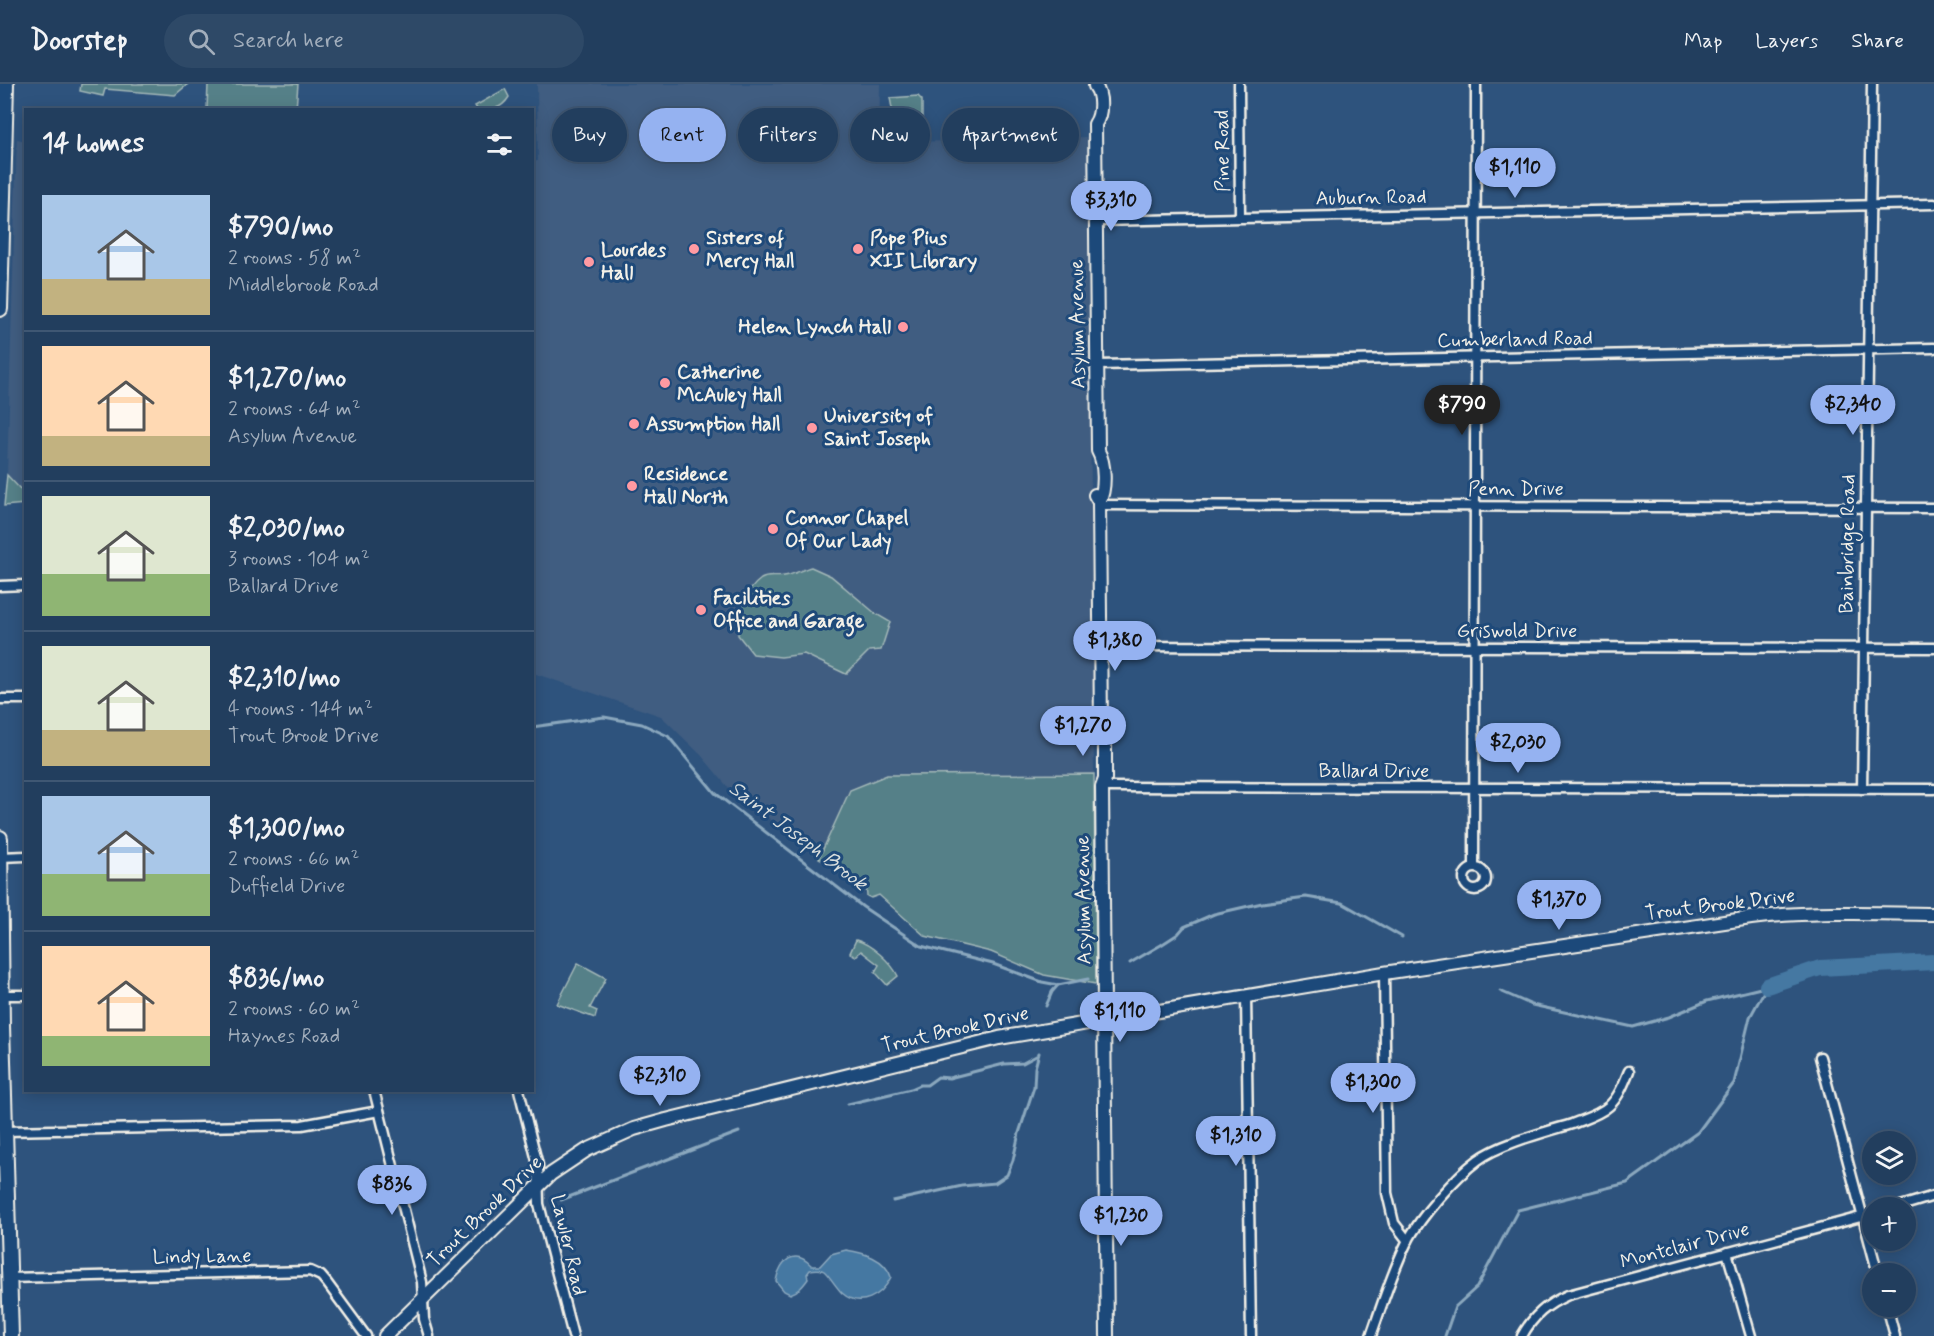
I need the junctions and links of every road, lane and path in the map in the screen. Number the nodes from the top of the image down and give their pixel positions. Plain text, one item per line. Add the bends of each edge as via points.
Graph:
1 (6, 84) edge
2 (1239, 84) edge
3 (1476, 84) edge
4 (1872, 84) edge
5 (1095, 85) edge
6 (2, 137) edge
7 (1934, 204) edge
8 (1870, 205) junction
9 (1476, 213) junction
10 (1240, 217) junction
11 (1096, 221) junction
12 (1, 280) edge
13 (0, 309) edge
14 (1934, 348) edge
15 (1868, 349) junction
16 (1474, 357) junction
17 (1098, 365) junction
18 (1099, 504) junction
19 (1475, 506) junction
20 (1865, 508) junction
21 (1934, 508) edge
22 (0, 585) edge
23 (24, 585) edge
24 (1100, 646) junction
25 (1473, 648) junction
26 (1863, 648) junction
27 (1934, 648) edge
28 (0, 699) edge
29 (24, 699) edge
30 (1102, 787) junction
31 (1473, 788) junction
32 (1862, 789) junction
33 (1934, 789) edge
34 (0, 838) edge
35 (24, 856) edge
36 (0, 857) edge
37 (1474, 867) dead end
38 (1934, 914) edge
39 (1384, 973) junction
40 (2, 995) junction
41 (24, 996) edge
42 (1246, 996) junction
43 (1105, 1019) junction
44 (1, 1026) edge
45 (1820, 1057) dead end
46 (1629, 1071) dead end
47 (374, 1092) edge
48 (520, 1092) edge
49 (379, 1111) junction
50 (4, 1131) junction
51 (3, 1166) edge
52 (538, 1186) junction
53 (1934, 1196) edge
54 (1916, 1201) edge
55 (1862, 1216) joint
56 (1408, 1241) junction
57 (1728, 1252) junction
58 (8, 1278) junction
59 (422, 1299) junction
60 (1890, 1317) edge
61 (11, 1336) edge
62 (366, 1336) edge
63 (385, 1336) edge
64 (429, 1336) edge
65 (573, 1336) edge
66 (1107, 1336) edge
67 (1251, 1336) edge
68 (1371, 1336) edge
69 (1522, 1336) edge
70 (1751, 1336) edge
71 (1895, 1336) edge

1 - 6 highway
2 - 10 street, Pine Road
3 - 9 street
4 - 8 street, Bainbridge Road
5 - 11 main road, Asylum Avenue via 1091,92 1091,118 1095,124
6 - 12 highway
7 - 8 street, Auburn Road
8 - 9 street, Auburn Road
8 - 15 street, Bainbridge Road
9 - 10 street, Auburn Road
9 - 16 street
10 - 11 street, Auburn Road
11 - 17 main road, Asylum Avenue
12 - 13 highway
14 - 15 street, Cumberland Road
15 - 16 street, Cumberland Road
15 - 20 street, Bainbridge Road
16 - 17 street, Cumberland Road
16 - 19 street
17 - 18 main road, Asylum Avenue via 1098,451 1094,458 1095,495
18 - 19 street, Penn Drive
18 - 24 main road, Asylum Avenue
19 - 20 street, Penn Drive
19 - 25 street
20 - 21 street, Penn Drive
20 - 26 street, Bainbridge Road
22 - 23 street
24 - 25 street, Griswold Drive
24 - 30 main road, Asylum Avenue via 1101,729 1097,735 1098,779
25 - 26 street, Griswold Drive
25 - 31 street
26 - 27 street, Griswold Drive
26 - 32 street, Bainbridge Road
28 - 29 street
30 - 31 street, Ballard Drive
30 - 43 main road, Asylum Avenue
31 - 32 street, Ballard Drive
31 - 37 street
32 - 33 street, Ballard Drive
34 - 36 highway
35 - 36 street
36 - 40 highway
38 - 39 main road, Trout Brook Drive via 1837,913 1751,918
39 - 42 main road, Trout Brook Drive
39 - 56 street via 1387,1193 1394,1223
40 - 41 street
40 - 44 highway
42 - 43 main road, Trout Brook Drive
42 - 67 street
43 - 52 main road, Trout Brook Drive via 999,1038 634,1129 587,1150
43 - 66 main road, Asylum Avenue
44 - 50 highway
45 - 55 street
46 - 56 street via 1619,1093 1604,1110 1497,1149 1478,1160 1443,1194
47 - 49 street
48 - 52 street, Lawler Road via 538,1165
49 - 50 street via 302,1125
49 - 59 street via 422,1282
50 - 51 highway
51 - 58 highway
52 - 59 main road, Trout Brook Drive
52 - 65 street, Lawler Road via 539,1204
53 - 54 street
55 - 57 street, Montclair Drive
56 - 68 street
57 - 69 street, Montclair Drive via 1568,1295 1544,1308
57 - 70 street
58 - 61 highway
58 - 62 street, Lindy Lane via 310,1271 327,1283
59 - 63 main road, Trout Brook Drive
59 - 64 street
60 - 71 street

